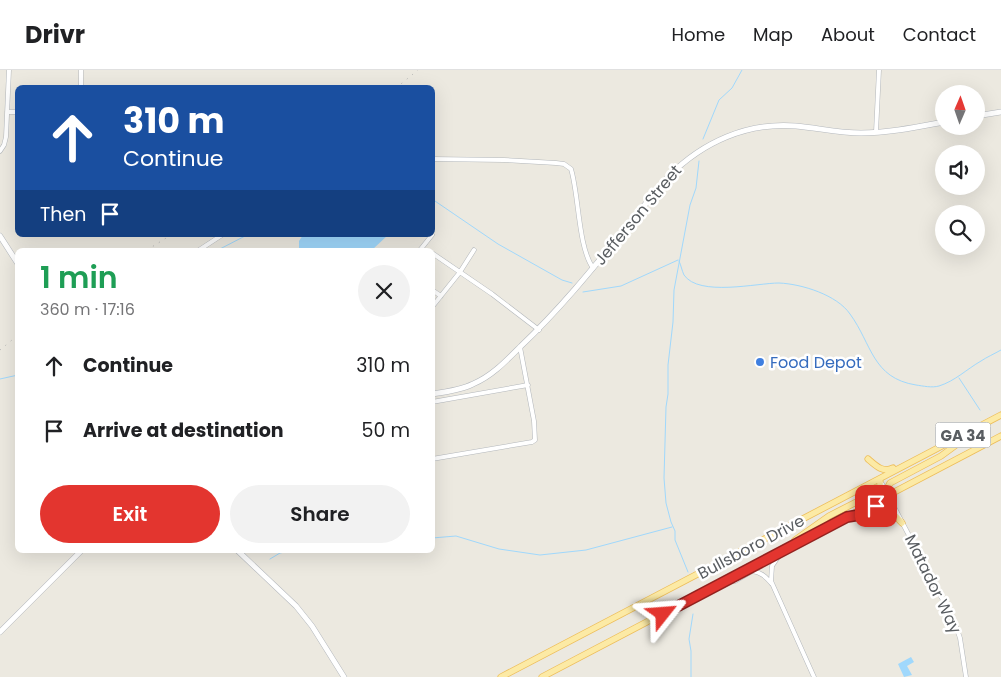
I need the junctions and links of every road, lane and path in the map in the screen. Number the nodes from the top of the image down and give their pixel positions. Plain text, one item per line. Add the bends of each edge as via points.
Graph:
1 (9, 70) edge
2 (82, 70) edge
3 (879, 70) edge
4 (81, 85) edge
5 (7, 112) junction
6 (15, 112) edge
7 (1001, 112) edge
8 (985, 115) edge
9 (935, 123) edge
10 (876, 132) junction
11 (0, 151) edge
12 (435, 159) edge
13 (0, 236) edge
14 (219, 237) edge
15 (430, 237) edge
16 (202, 248) edge
17 (422, 248) edge
18 (474, 250) dead end
19 (435, 255) edge
20 (15, 259) edge
21 (593, 268) junction
22 (460, 272) junction
23 (435, 292) edge
24 (441, 296) junction
25 (435, 303) edge
26 (539, 330) junction
27 (520, 347) junction
28 (528, 385) junction
29 (435, 394) edge
30 (435, 401) edge
31 (1001, 415) edge
32 (980, 426) junction
33 (1001, 436) edge
34 (435, 458) edge
35 (868, 459) dead end
36 (919, 459) junction
37 (880, 480) junction
38 (887, 495) junction
39 (847, 517) junction
40 (902, 523) junction
41 (781, 552) junction
42 (79, 553) edge
43 (240, 553) edge
44 (722, 582) junction
45 (776, 590) junction
46 (0, 632) edge
47 (344, 677) edge
48 (501, 677) edge
49 (542, 677) edge
50 (814, 677) edge
51 (966, 677) edge

1 - 5 street
2 - 4 street
3 - 10 street
5 - 6 street
5 - 11 street via 6,140
7 - 8 street
9 - 10 street, Jefferson Street
10 - 21 street, Jefferson Street via 764,127 705,146 669,176
12 - 21 street via 564,164 571,169
13 - 20 street
14 - 16 street
15 - 17 street
18 - 22 street
19 - 22 street
21 - 26 street, Jefferson Street
22 - 24 street
22 - 26 street
23 - 24 street
24 - 25 street
26 - 27 street, Jefferson Street
27 - 28 street
27 - 29 street, Jefferson Street via 499,368 472,385
28 - 30 street
28 - 34 street via 535,440
31 - 32 main road, Bullsboro Drive / GA 34
32 - 36 main road, Bullsboro Drive / GA 34
32 - 38 main road via 941,456 890,483
33 - 38 main road, Bullsboro Drive / GA 34
35 - 36 main road via 881,470 886,470
36 - 37 main road, Bullsboro Drive / GA 34
37 - 38 street, Matador Way
37 - 41 main road via 880,490 829,516
37 - 48 main road, Bullsboro Drive / GA 34
38 - 39 main road, Bullsboro Drive / GA 34
38 - 40 street, Matador Way
39 - 40 main road via 880,506 888,509
39 - 41 main road, Bullsboro Drive / GA 34
40 - 51 street, Matador Way via 954,621
41 - 44 main road, Bullsboro Drive / GA 34
41 - 45 street via 772,566 771,581
42 - 46 street
43 - 47 street via 296,606
44 - 45 street via 735,581 752,571 766,576
44 - 49 main road, Bullsboro Drive / GA 34
45 - 50 street

